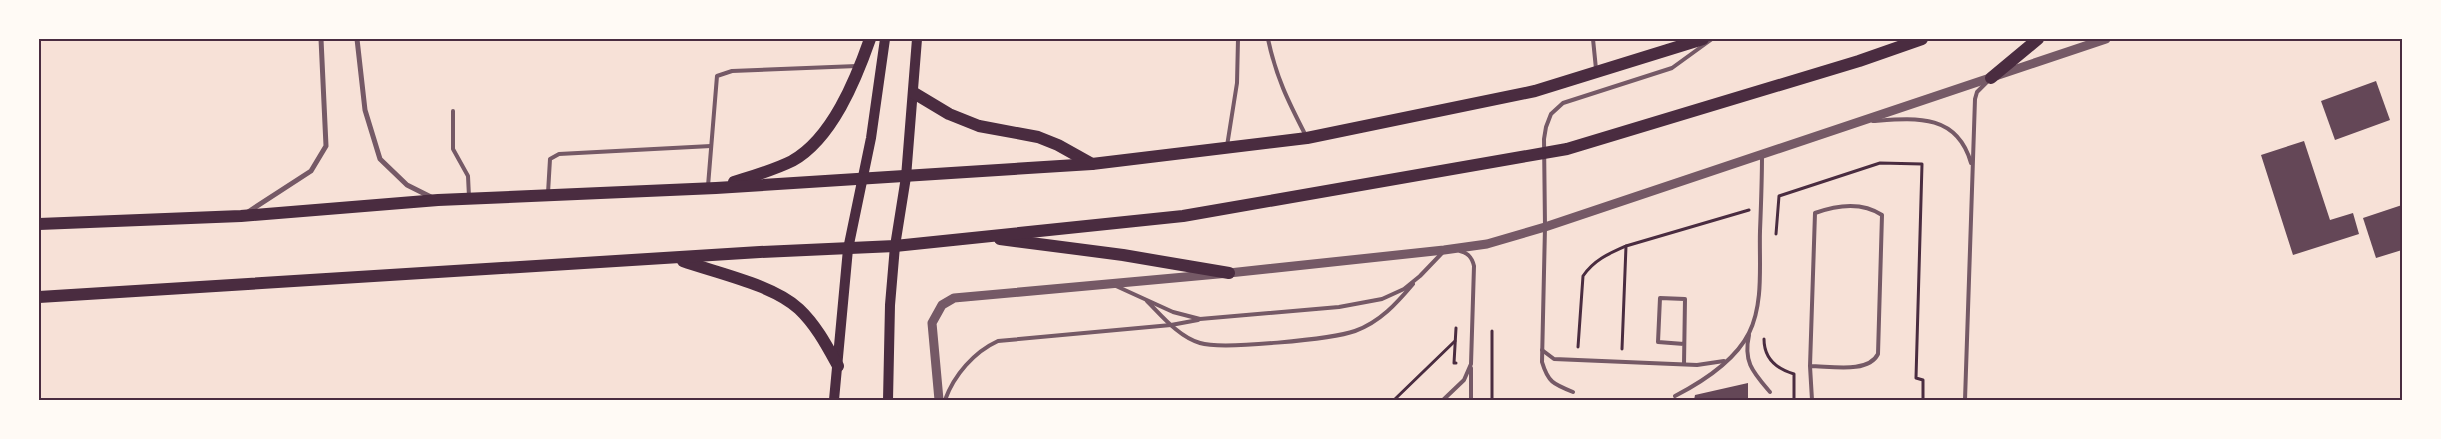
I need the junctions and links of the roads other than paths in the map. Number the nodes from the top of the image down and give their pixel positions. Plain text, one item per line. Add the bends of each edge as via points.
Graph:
1 (321, 39) edge
2 (357, 39) edge
3 (870, 39) edge
4 (885, 39) edge
5 (917, 39) edge
6 (1238, 39) edge
7 (1268, 39) edge
8 (1593, 39) edge
9 (1703, 39) edge
10 (1712, 39) edge
11 (1922, 39) edge
12 (2038, 39) edge
13 (2106, 39) edge
14 (859, 66) junction
15 (1597, 72) junction
16 (1991, 78) junction
17 (914, 93) junction
18 (453, 111) dead end
19 (1860, 122) junction
20 (1307, 138) junction
21 (711, 146) junction
22 (1226, 149) junction
23 (1544, 153) junction
24 (1762, 154) junction
25 (1092, 164) junction
26 (1972, 167) junction
27 (906, 177) junction
28 (863, 178) junction
29 (712, 188) junction
30 (547, 195) junction
31 (468, 198) junction
32 (438, 200) junction
33 (241, 216) junction
34 (39, 224) edge
35 (1545, 227) junction
36 (978, 236) junction
37 (896, 246) junction
38 (848, 249) junction
39 (1444, 250) junction
40 (676, 258) junction
41 (1229, 273) junction
42 (1420, 276) junction
43 (1110, 284) junction
44 (39, 297) edge
45 (1144, 298) junction
46 (1200, 320) junction
47 (1172, 324) junction
48 (1749, 332) junction
49 (1684, 344) junction
50 (1542, 350) junction
51 (1727, 359) junction
52 (1471, 364) junction
53 (1684, 364) junction
54 (838, 366) junction
55 (1810, 366) junction
56 (1573, 392) dead end
57 (1770, 392) dead end
58 (1675, 396) dead end
59 (834, 400) edge
60 (888, 400) edge
61 (939, 400) edge
62 (945, 400) edge
63 (1445, 400) edge
64 (1471, 400) edge
65 (1812, 400) edge
66 (1965, 400) edge

1 - 33 street via 326,146 311,171
2 - 32 street via 365,110 380,159 407,185
3 - 14 main road
4 - 28 main road via 872,138
5 - 17 main road
6 - 22 lane via 1237,83
7 - 20 lane via 1282,89
8 - 15 lane
9 - 15 main road
10 - 23 lane via 1672,68 1563,103 1551,114 1546,127
11 - 23 main road via 1859,61 1567,149
12 - 16 main road
13 - 16 street
14 - 21 lane via 732,71 717,76
14 - 29 main road via 838,113 818,139 794,160
15 - 20 main road via 1535,91
16 - 19 street
16 - 26 lane via 1975,99
17 - 25 main road via 949,114 979,126 1038,137
17 - 27 main road
18 - 31 lane via 453,149 468,176
19 - 24 street
19 - 26 lane via 1912,119 1952,129 1962,140
20 - 22 main road
21 - 29 lane
21 - 30 lane via 559,154 550,159
22 - 25 main road
23 - 35 lane
23 - 36 main road via 1183,216
24 - 35 street
24 - 48 lane via 1758,291
25 - 27 main road
26 - 66 lane
27 - 28 main road
27 - 37 main road
28 - 29 main road
28 - 38 main road
29 - 30 main road
30 - 31 main road
31 - 32 main road
32 - 33 main road
33 - 34 main road
35 - 39 street via 1487,244
35 - 50 lane
36 - 37 main road
36 - 41 main road
37 - 38 main road
37 - 60 main road via 888,351
38 - 40 main road
38 - 54 main road
39 - 41 street
39 - 42 lane
39 - 52 lane via 1465,252 1472,258 1474,266
40 - 44 main road
40 - 54 main road via 770,289 799,308
41 - 43 street
42 - 46 lane via 1404,289 1382,299 1340,307
42 - 47 lane via 1388,312 1355,331 1333,336 1217,346 1200,343
43 - 45 lane
43 - 61 street via 957,298 942,305 932,323
45 - 46 lane
45 - 47 lane
46 - 47 lane
47 - 62 lane via 998,341 970,360
48 - 51 lane
48 - 57 lane via 1747,358
49 - 49 lane via 1686,299 1660,298 1658,342
49 - 53 lane
50 - 53 lane via 1554,359
50 - 56 lane via 1547,378
51 - 53 lane via 1709,364
51 - 58 lane via 1696,385
52 - 63 lane via 1464,380
52 - 64 lane
54 - 59 main road
55 - 55 lane via 1815,213 1840,206 1874,209 1882,215 1878,354 1866,366
55 - 65 lane

